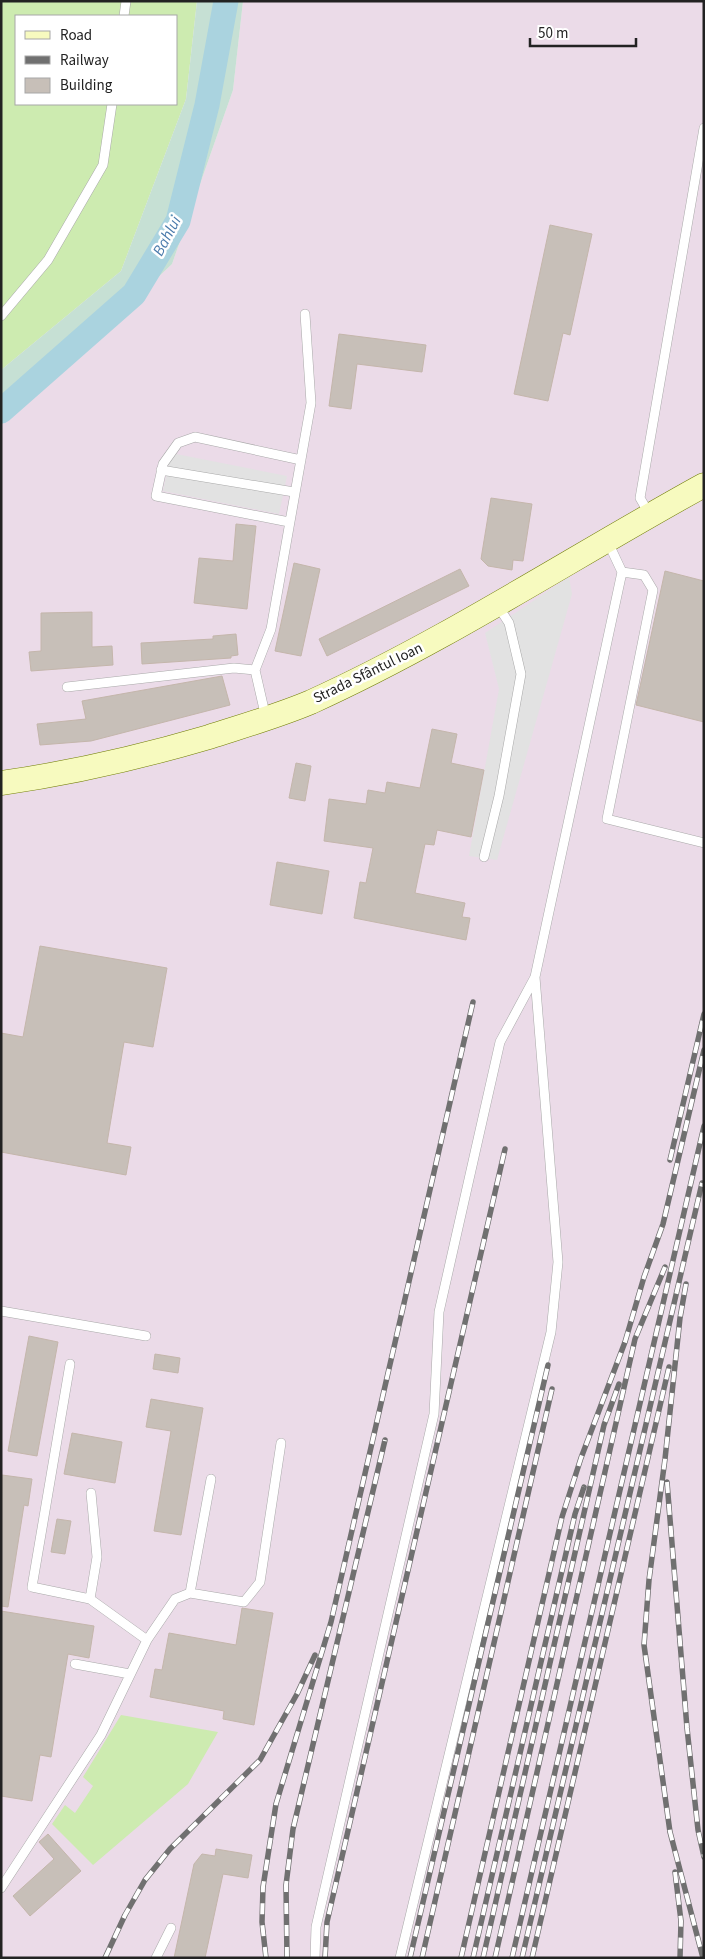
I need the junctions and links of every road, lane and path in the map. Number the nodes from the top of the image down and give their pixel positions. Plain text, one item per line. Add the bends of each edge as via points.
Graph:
1 (126, 1) edge
2 (124, 15) edge
3 (112, 105) edge
4 (704, 128) edge
5 (305, 314) dead end
6 (1, 316) edge
7 (301, 460) junction
8 (162, 470) junction
9 (704, 485) edge
10 (294, 492) junction
11 (650, 515) junction
12 (289, 522) junction
13 (606, 540) junction
14 (622, 572) junction
15 (496, 604) junction
16 (255, 670) junction
17 (67, 687) dead end
18 (266, 719) junction
19 (1, 783) edge
20 (704, 843) edge
21 (484, 856) dead end
22 (535, 977) junction
23 (1, 1311) edge
24 (146, 1336) dead end
25 (70, 1364) dead end
26 (281, 1443) dead end
27 (210, 1479) dead end
28 (91, 1493) dead end
29 (190, 1593) junction
30 (90, 1599) junction
31 (147, 1640) junction
32 (75, 1664) dead end
33 (130, 1674) junction
34 (1, 1888) edge
35 (171, 1928) dead end
36 (156, 1958) edge
37 (314, 1958) edge
38 (400, 1958) edge

1 - 2 lane
3 - 6 lane via 103,166 48,260
4 - 11 lane via 640,498
5 - 7 lane via 311,403
7 - 8 lane via 194,437 178,443
7 - 10 lane
8 - 10 lane
8 - 12 lane via 156,496
9 - 11 main road, Strada Sfântul Ioan
10 - 12 lane
11 - 13 main road, Strada Sfântul Ioan
12 - 16 lane via 271,629
13 - 14 lane
13 - 15 main road, Strada Sfântul Ioan
14 - 20 lane via 644,575 653,590 607,819
14 - 22 lane
15 - 18 main road, Strada Sfântul Ioan via 420,648 310,702
15 - 21 lane via 509,623 521,674 499,796
16 - 17 lane via 234,668
16 - 18 lane
18 - 19 main road, Strada Sfântul Ioan via 166,749
22 - 37 lane via 500,1042 441,1302 434,1414 316,1927
22 - 38 lane via 558,1262 551,1332
23 - 24 lane
25 - 30 lane via 32,1587
26 - 29 lane via 260,1582 244,1602
27 - 29 lane
28 - 30 lane via 97,1557
29 - 31 lane via 175,1600
30 - 31 lane
31 - 33 lane
32 - 33 lane
33 - 34 lane via 101,1736
35 - 36 lane

